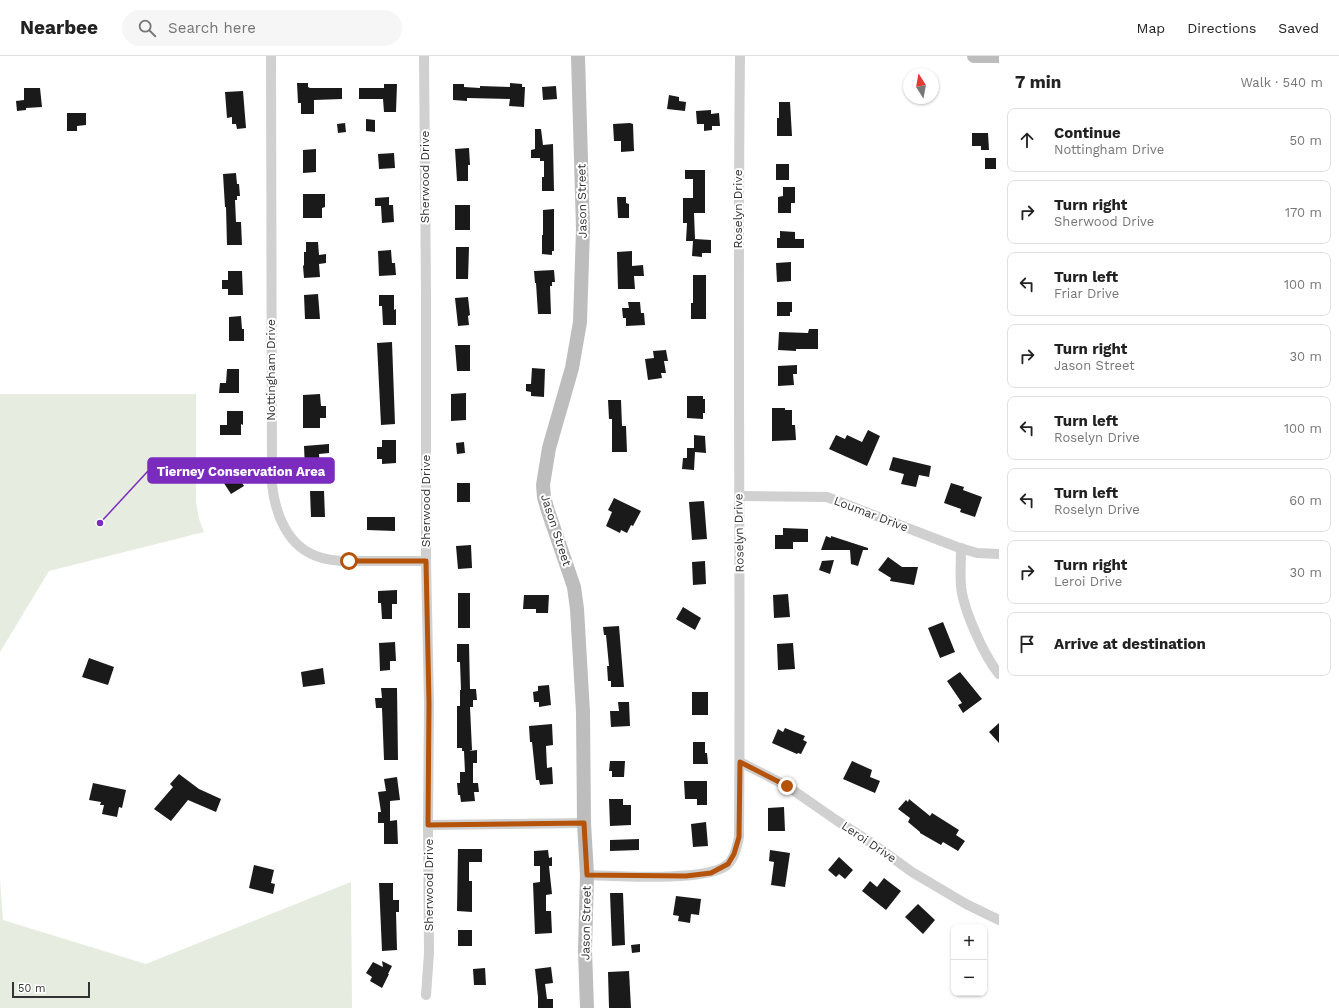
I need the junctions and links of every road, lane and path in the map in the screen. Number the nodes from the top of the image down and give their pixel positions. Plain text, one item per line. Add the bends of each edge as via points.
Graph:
1 (271, 56) edge
2 (424, 56) edge
3 (578, 56) edge
4 (740, 56) edge
5 (974, 56) edge
6 (999, 56) edge
7 (739, 496) junction
8 (961, 548) junction
9 (999, 554) edge
10 (426, 561) junction
11 (999, 674) edge
12 (740, 762) junction
13 (584, 823) junction
14 (428, 825) junction
15 (587, 875) junction
16 (999, 920) edge
17 (426, 995) dead end
18 (587, 1008) edge

1 - 10 street, Nottingham Drive via 272,484 278,516 296,542 319,557 349,561
2 - 10 street, Sherwood Drive
3 - 13 street, Jason Street via 583,229 580,322 572,368 549,448 543,485 544,497 574,587 578,609 583,712
4 - 7 street, Roselyn Drive
5 - 6 street
7 - 8 street, Loumar Drive via 827,497
7 - 12 street, Roselyn Drive
8 - 9 street, Loumar Drive via 977,553
8 - 11 street via 962,587 971,623 992,666
10 - 14 street, Sherwood Drive
12 - 15 street, Roselyn Drive via 739,837 728,864 711,873 686,876
12 - 16 street, Leroi Drive via 787,786 912,872
13 - 14 street
13 - 15 street, Jason Street
14 - 17 street, Sherwood Drive via 429,953
15 - 18 street, Jason Street

